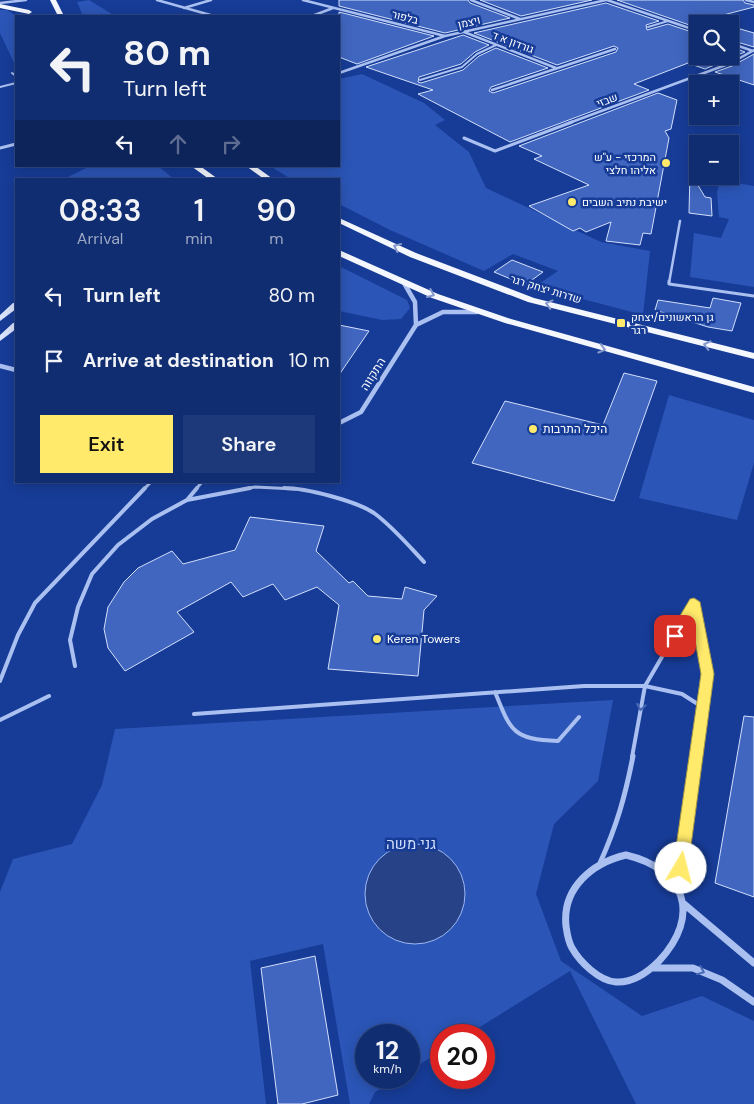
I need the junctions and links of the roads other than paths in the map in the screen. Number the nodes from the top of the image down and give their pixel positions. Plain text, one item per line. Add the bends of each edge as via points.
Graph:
1 (27, 0) edge
2 (53, 0) edge
3 (157, 0) edge
4 (211, 0) edge
5 (302, 0) edge
6 (471, 0) edge
7 (607, 0) edge
8 (748, 0) edge
9 (754, 2) edge
10 (0, 5) edge
11 (334, 8) junction
12 (184, 9) junction
13 (30, 14) edge
14 (60, 15) edge
15 (210, 15) edge
16 (315, 15) edge
17 (520, 19) junction
18 (668, 21) junction
19 (648, 27) dead end
20 (689, 28) edge
21 (463, 32) junction
22 (445, 36) junction
23 (496, 45) junction
24 (739, 46) edge
25 (615, 49) dead end
26 (754, 51) edge
27 (557, 68) junction
28 (12, 73) dead end
29 (340, 73) edge
30 (15, 75) edge
31 (420, 80) dead end
32 (15, 83) edge
33 (0, 87) edge
34 (492, 90) dead end
35 (464, 138) dead end
36 (15, 144) edge
37 (0, 148) edge
38 (252, 167) edge
39 (198, 168) edge
40 (213, 178) edge
41 (268, 178) edge
42 (340, 220) edge
43 (680, 221) dead end
44 (340, 252) edge
45 (402, 281) junction
46 (754, 296) edge
47 (15, 306) edge
48 (481, 312) junction
49 (0, 319) edge
50 (416, 325) junction
51 (15, 326) edge
52 (0, 339) edge
53 (754, 350) edge
54 (740, 353) junction
55 (754, 356) edge
56 (0, 366) edge
57 (15, 370) edge
58 (754, 390) edge
59 (340, 422) edge
60 (150, 483) edge
61 (201, 483) edge
62 (187, 500) junction
63 (424, 562) dead end
64 (75, 666) dead end
65 (0, 681) edge
66 (645, 686) junction
67 (495, 692) junction
68 (49, 696) dead end
69 (704, 708) junction
70 (194, 714) dead end
71 (579, 717) dead end
72 (0, 720) edge
73 (600, 863) junction
74 (678, 888) junction
75 (684, 904) junction
76 (754, 963) edge
77 (653, 968) junction
78 (754, 1002) edge

1 - 10 street
1 - 13 main road
2 - 14 main road
3 - 12 street
4 - 12 street
5 - 11 street, בלפור
6 - 17 street
7 - 17 street, ויצמן
7 - 18 street
8 - 9 street
10 - 13 main road
11 - 16 street
11 - 22 street, בלפור
12 - 15 street
17 - 21 street, ויצמן
18 - 19 lane
18 - 20 street
21 - 22 street, ויצמן
21 - 23 street, גורדון א ד
22 - 29 street, ויצמן
23 - 27 street, גורדון א ד
23 - 31 lane via 462,66
24 - 26 street
25 - 27 street
26 - 35 street, שבזי via 730,63 495,151
27 - 34 street
28 - 30 lane
32 - 33 lane
36 - 37 street
38 - 41 main road
39 - 40 main road
54 -> 42 main road, שדרות יצחק רגר via 531,300 413,255
43 - 46 lane via 669,284
44 - 45 main road
45 -> 48 main road
45 - 50 street via 416,301
47 - 49 street
48 - 50 street via 444,312
48 -> 58 main road
50 - 59 street, התקווה via 361,412
51 - 52 street
53 - 54 main road
54 - 55 main road, שדרות יצחק רגר
56 - 57 street
60 - 65 lane via 35,603
61 - 62 lane
62 - 63 lane via 255,487 289,488 330,496 372,512
62 - 64 lane via 152,519 118,545 92,574 78,608 70,640
66 - 67 lane
66 - 69 lane via 682,694
66 - 69 lane via 694,602 708,674
66 -> 73 lane via 625,798
67 - 70 lane
67 - 71 lane via 510,728 528,740 558,741
68 - 72 lane
69 - 74 lane
73 - 74 street via 610,857 626,855 643,858 667,873
73 - 77 street via 577,882 564,906 572,949 590,970 616,982 633,980
74 - 75 street
75 - 76 street
75 - 77 street via 680,928
77 -> 78 street via 693,968 722,980

